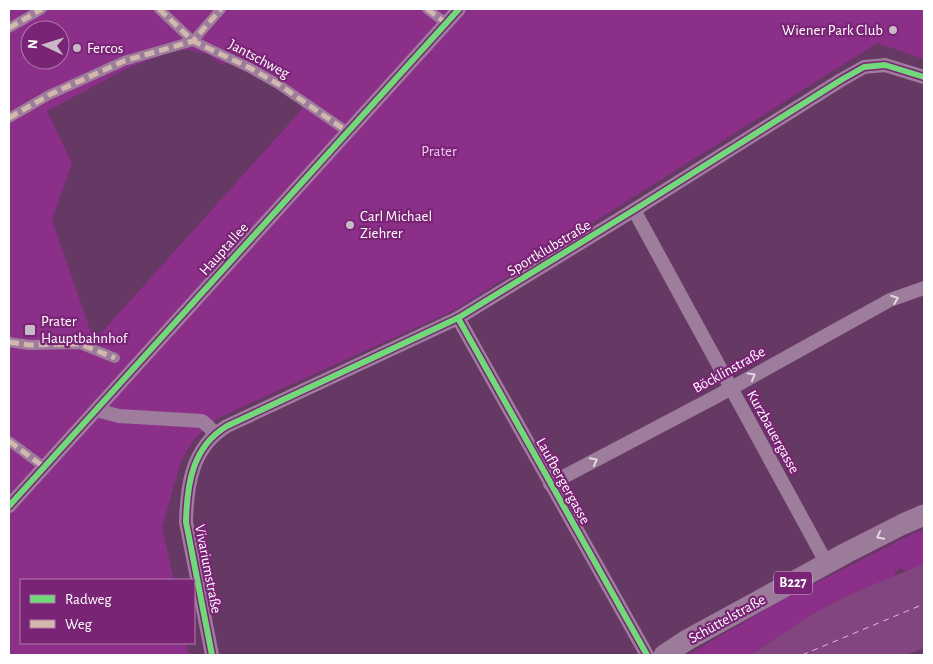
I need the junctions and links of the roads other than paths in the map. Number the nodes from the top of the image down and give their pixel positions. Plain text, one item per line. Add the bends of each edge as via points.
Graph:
1 (42, 9) edge
2 (159, 9) edge
3 (221, 9) edge
4 (427, 9) edge
5 (459, 9) edge
6 (446, 23) junction
7 (9, 28) edge
8 (193, 41) junction
9 (924, 77) edge
10 (9, 118) edge
11 (348, 132) junction
12 (634, 210) junction
13 (924, 288) edge
14 (458, 318) junction
15 (9, 342) edge
16 (115, 358) dead end
17 (730, 388) junction
18 (96, 410) junction
19 (215, 434) junction
20 (9, 442) edge
21 (44, 467) junction
22 (550, 484) junction
23 (9, 506) edge
24 (924, 515) edge
25 (827, 564) junction
26 (212, 655) edge
27 (647, 655) edge
28 (664, 655) edge

1 - 7 street
2 - 8 street, Jantschweg
3 - 8 street
4 - 6 street
5 - 6 street, Hauptallee
6 - 11 street, Hauptallee
8 - 10 street via 124,62
8 - 11 street, Jantschweg via 278,84
9 - 12 street, Sportklubstraße via 885,65 864,67
11 - 18 street, Hauptallee
12 - 14 street, Sportklubstraße
12 - 17 street, Kurzbauergasse
17 -> 13 street, Böcklinstraße via 890,300
14 - 19 street, Sportklubstraße
14 - 22 street, Laufbergergasse
15 - 16 street via 80,344
22 -> 17 street, Böcklinstraße
17 - 25 street, Kurzbauergasse
18 - 19 street via 127,417 202,421
18 - 21 street, Hauptallee
19 - 26 street, Vivariumstraße via 198,454 186,505 186,522
20 - 21 street
21 - 23 street, Hauptallee
22 - 27 street, Laufbergergasse
24 -> 25 main road, Schüttelstraße / B227
25 - 28 main road, Schüttelstraße / B227

